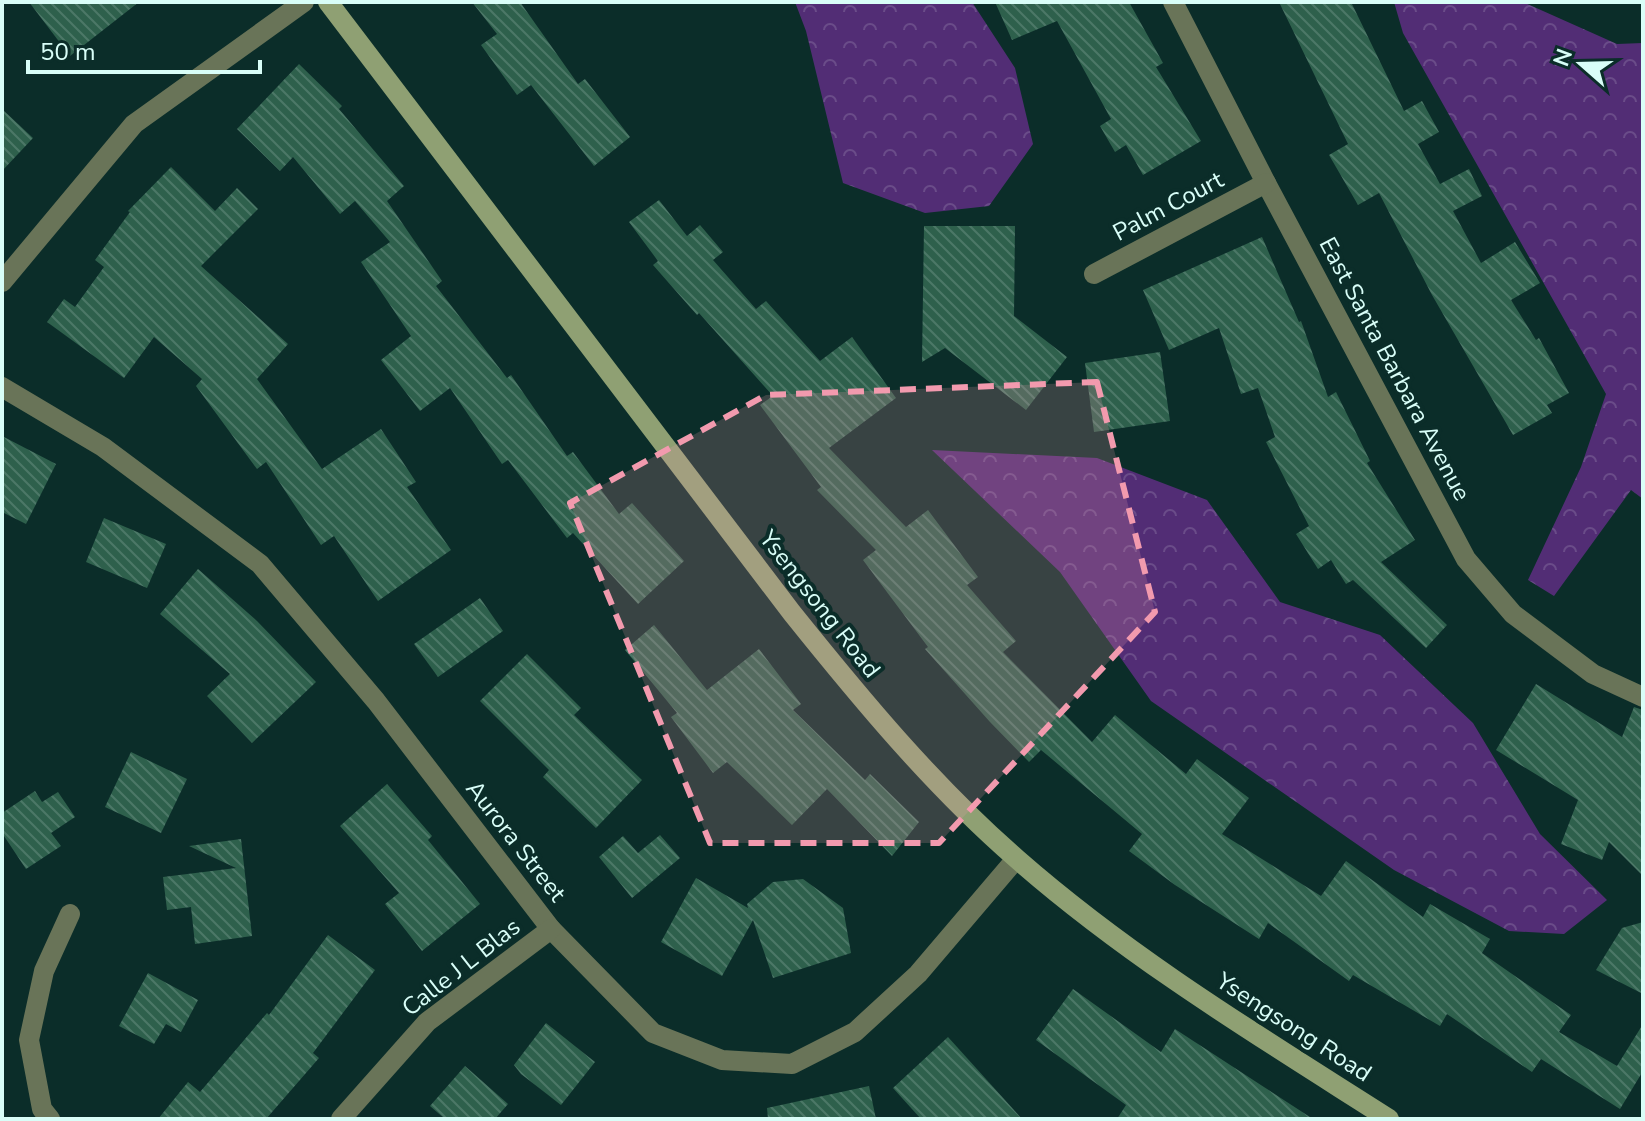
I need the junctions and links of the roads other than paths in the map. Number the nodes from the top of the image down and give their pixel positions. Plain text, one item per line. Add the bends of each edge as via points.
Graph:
1 (304, 2) edge
2 (328, 2) edge
3 (1173, 2) edge
4 (1266, 183) junction
5 (1094, 274) dead end
6 (2, 282) edge
7 (2, 387) edge
8 (1643, 697) edge
9 (1016, 859) junction
10 (70, 914) dead end
11 (551, 929) junction
12 (50, 1119) edge
13 (341, 1119) edge
14 (1389, 1119) edge

1 - 6 street via 134,124
2 - 9 main road, Ysengsong Road via 845,680
3 - 4 street, East Santa Barbara Avenue
4 - 5 street, Palm Court
4 - 8 street, East Santa Barbara Avenue via 1466,559 1513,614 1593,674
7 - 11 street, Aurora Street via 103,447 260,564 376,701
9 - 11 street, Aurora Street via 918,974 865,1023 792,1064 722,1060 653,1033
9 - 14 main road, Ysengsong Road via 1144,959
10 - 12 street via 44,971 29,1040 42,1109
11 - 13 street, Calle J L Blas via 427,1022

